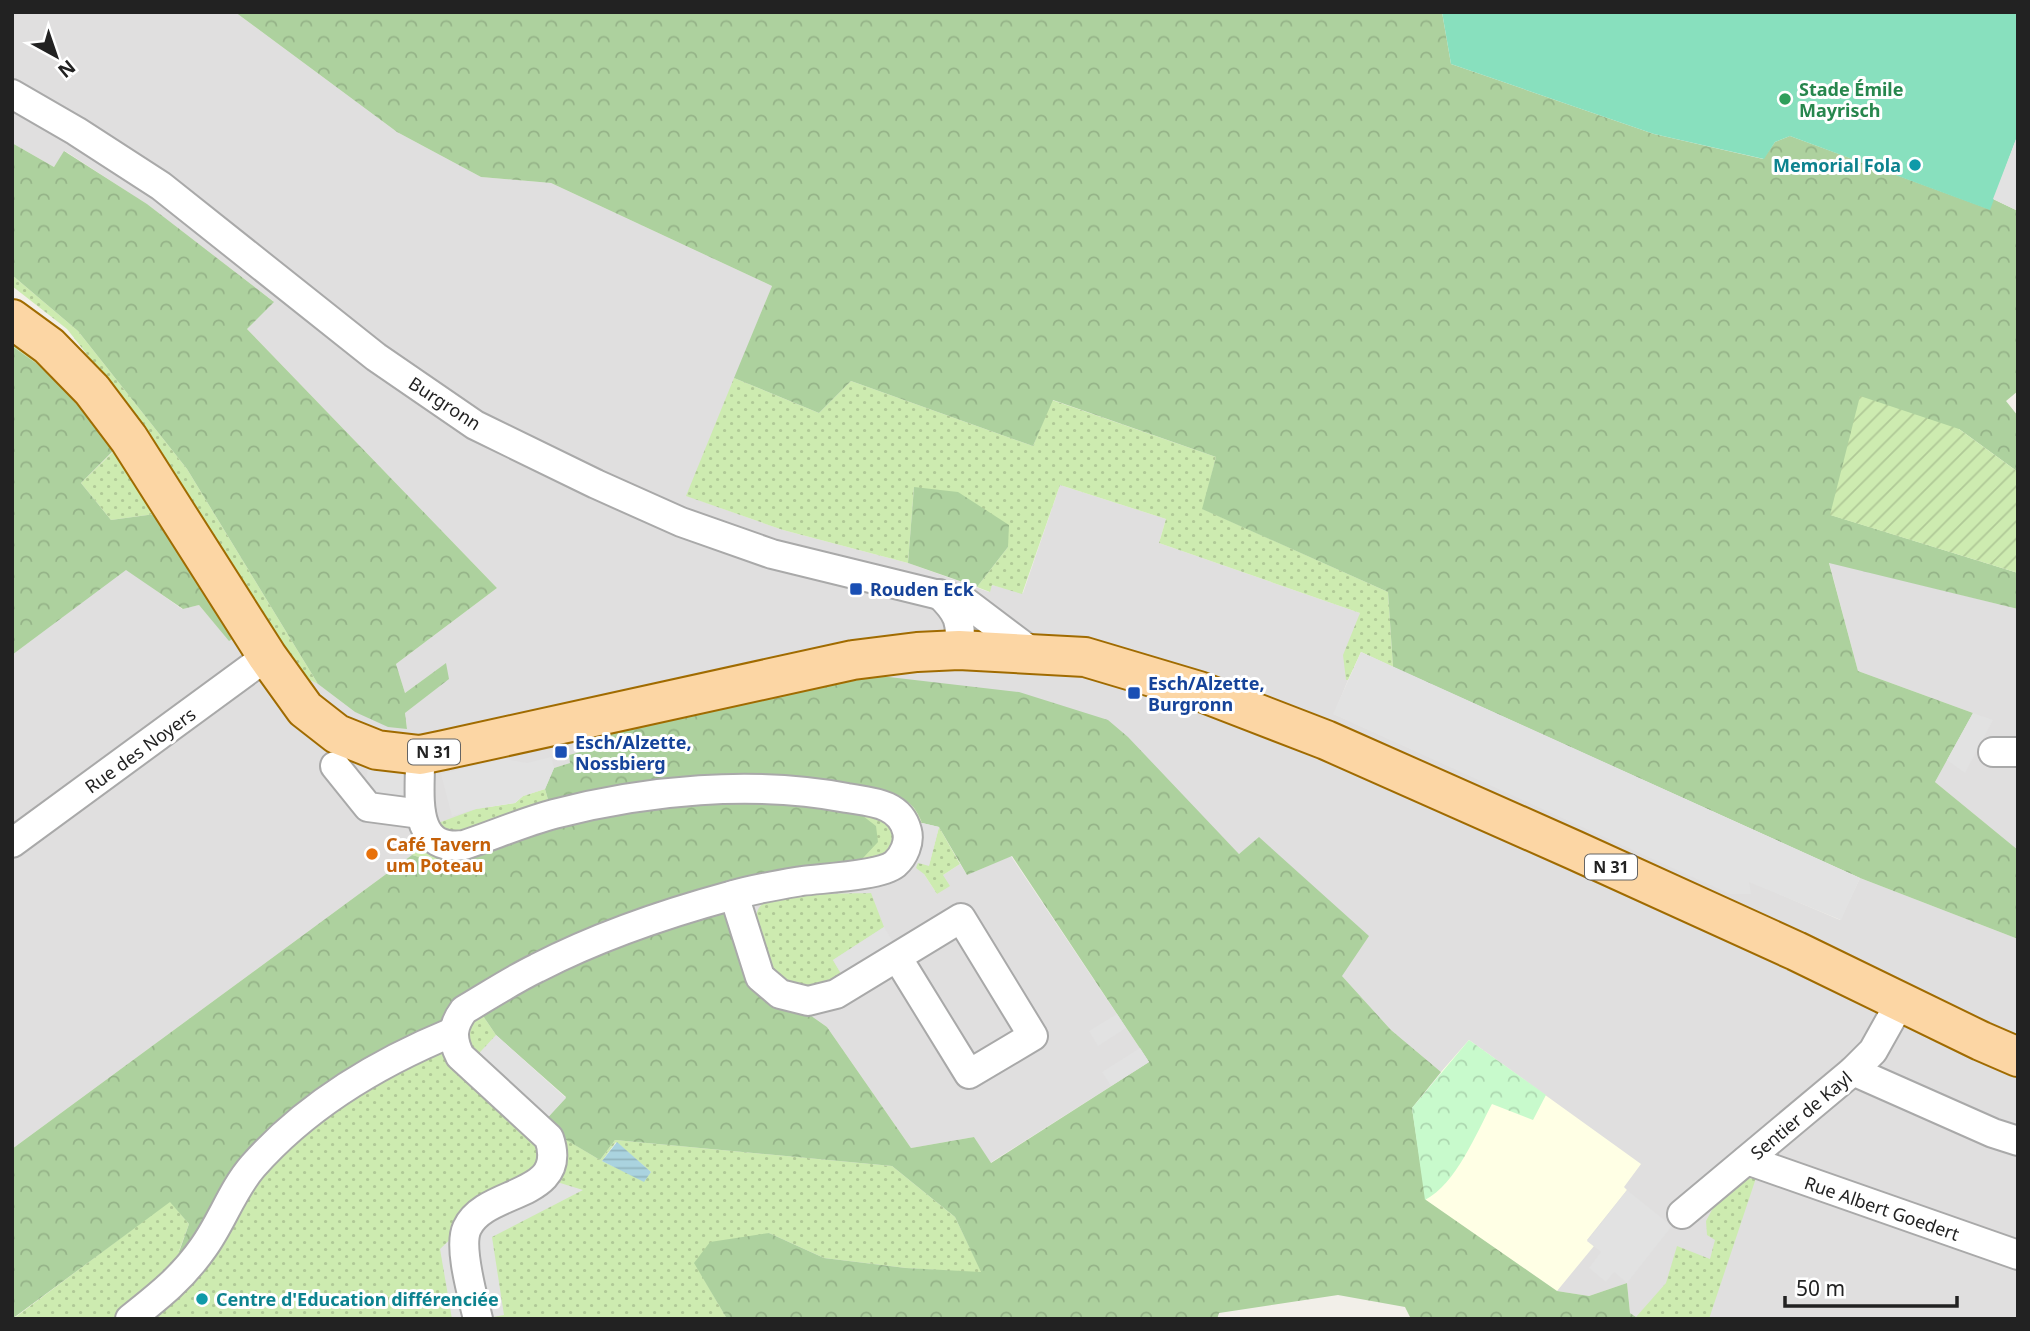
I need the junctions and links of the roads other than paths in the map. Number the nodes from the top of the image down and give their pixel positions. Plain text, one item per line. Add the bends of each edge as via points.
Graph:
1 (12, 94) edge
2 (12, 319) edge
3 (939, 594) junction
4 (982, 613) junction
5 (968, 650) junction
6 (1033, 653) junction
7 (267, 656) junction
8 (420, 755) junction
9 (335, 766) dead end
10 (421, 814) junction
11 (12, 843) edge
12 (734, 894) junction
13 (897, 957) junction
14 (1901, 1000) junction
15 (453, 1032) junction
16 (2018, 1057) edge
17 (1853, 1071) junction
18 (2018, 1142) edge
19 (1747, 1160) junction
20 (1682, 1214) dead end
21 (2018, 1255) edge
22 (130, 1319) edge
23 (478, 1319) edge

1 - 3 street, Burgronn via 161,186 376,357 475,425 694,526 772,554
2 - 7 main road, N 31 via 49,346 92,390 129,439
3 - 4 street, Burgronn via 964,601
3 - 5 street via 954,609
4 - 5 street
4 - 6 street, Burgronn
5 - 6 main road, N 31
5 - 8 main road, N 31 via 853,660
6 - 14 main road, N 31 via 1085,657 1199,691 1326,740
7 - 8 main road, N 31 via 305,709 337,734 377,750
7 - 11 street, Rue des Noyers
8 - 10 street
9 - 10 street via 368,807
10 - 12 street via 424,829 434,841 449,847 614,801 715,788 829,794 882,804 904,820 908,835 905,851 882,870
12 - 13 street via 760,977 780,994 808,1001 836,994
12 - 15 street via 666,914 536,968 464,1010
13 - 13 street via 961,918 1033,1035 970,1074
14 - 16 main road, N 31
14 - 17 street, Sentier de Kayl via 1873,1051
15 - 22 street via 419,1046 333,1096 285,1133 252,1167 205,1246 177,1281
15 - 23 street via 460,1056 549,1138 554,1152 544,1178 477,1214 467,1227 463,1242
17 - 18 street
17 - 19 street, Sentier de Kayl
19 - 20 street, Sentier de Kayl
19 - 21 street, Rue Albert Goedert

